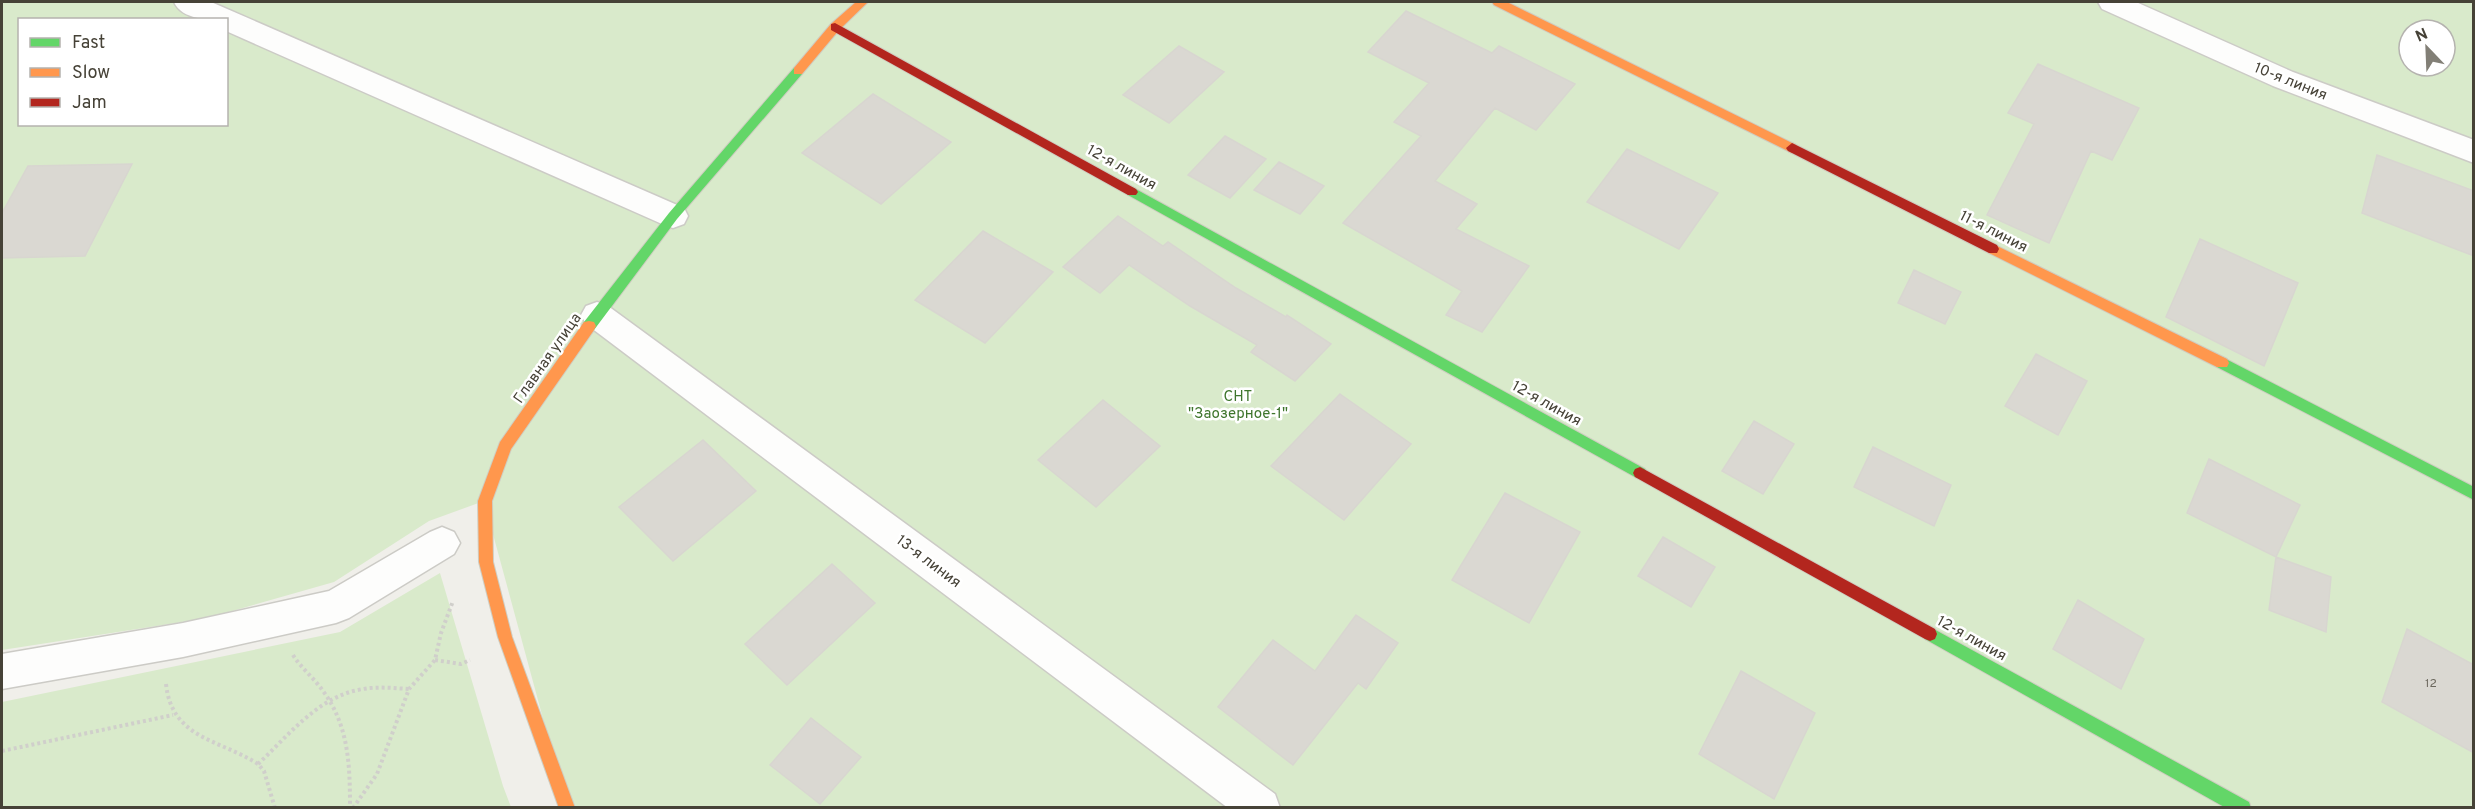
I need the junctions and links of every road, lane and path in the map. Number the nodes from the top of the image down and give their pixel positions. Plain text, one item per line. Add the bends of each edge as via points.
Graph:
1 (187, 2) edge
2 (862, 2) edge
3 (1498, 2) edge
4 (2112, 2) edge
5 (223, 18) edge
6 (228, 20) edge
7 (835, 27) junction
8 (2474, 152) edge
9 (673, 216) junction
10 (597, 315) junction
11 (2474, 494) edge
12 (442, 543) joint
13 (284, 617) junction
14 (154, 644) junction
15 (2, 672) edge
16 (409, 688) junction
17 (331, 702) junction
18 (173, 715) junction
19 (2, 751) edge
20 (258, 764) junction
21 (275, 807) edge
22 (352, 807) edge
23 (567, 807) edge
24 (1261, 807) edge
25 (2243, 807) edge

1 - 5 street
2 - 7 street, Главная улица
3 - 11 street, 11-я линия via 2270,387
4 - 8 street, 10-я линия via 2283,80
6 - 9 street
7 - 9 street, Главная улица
7 - 25 street, 12-я линия
9 - 10 street, Главная улица
10 - 23 street, Главная улица via 505,446 485,501 486,562 505,637
10 - 24 street, 13-я линия
12 - 13 street via 336,606
12 - 16 path via 457,588 435,660
13 - 14 street
13 - 17 path via 278,630 301,669
14 - 15 street
14 - 18 path via 166,680 165,697
16 - 17 path via 378,687 348,693
16 - 22 path via 377,774
17 - 20 path via 308,716
17 - 22 path via 350,748
18 - 19 path
18 - 20 path via 177,722
20 - 21 path via 264,771

